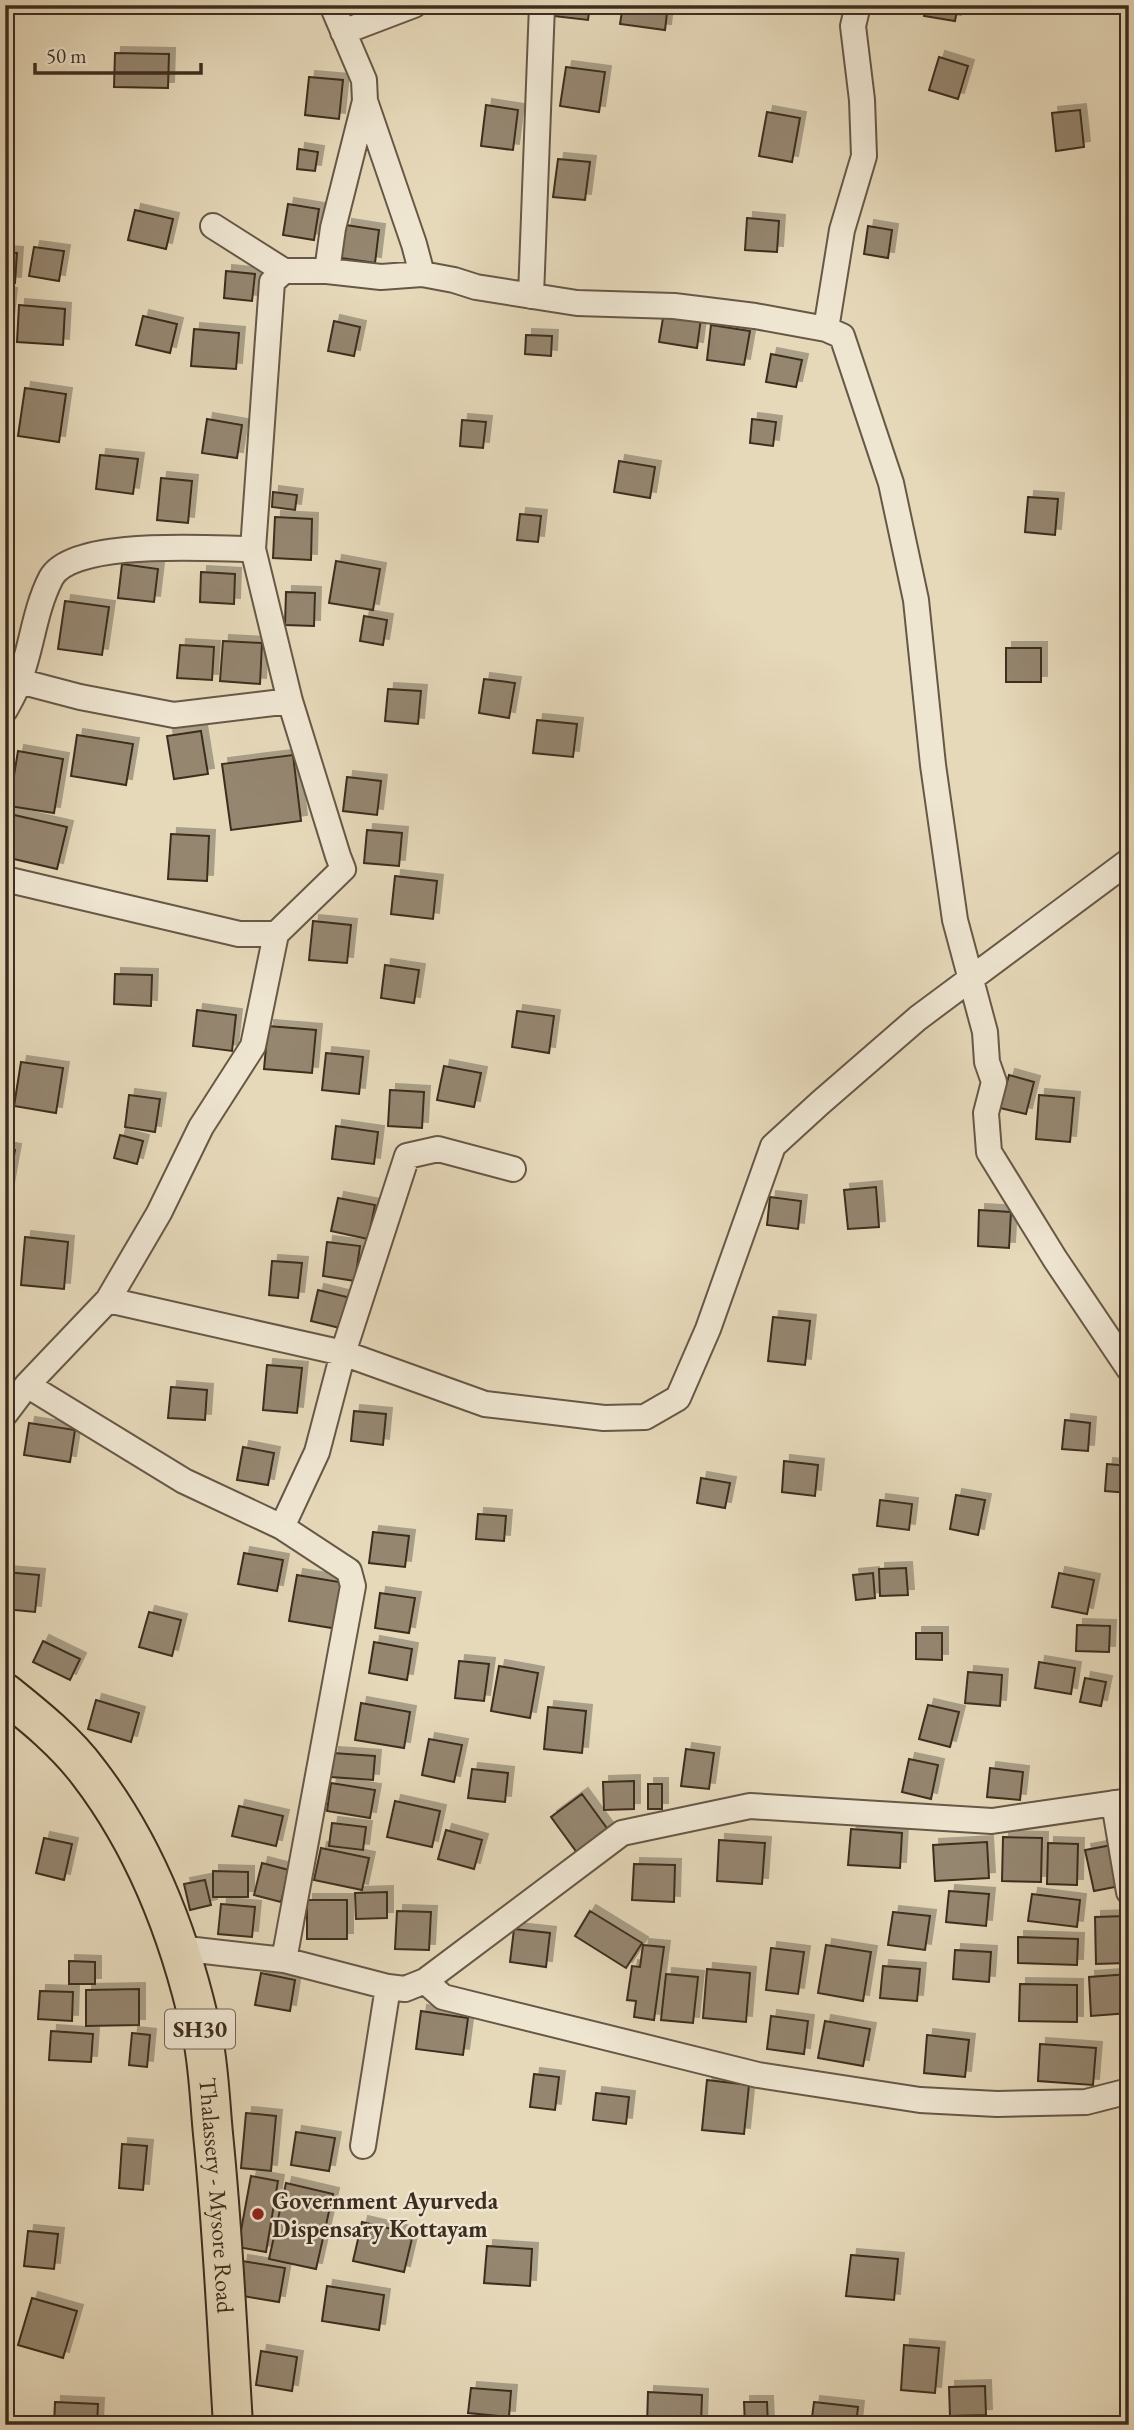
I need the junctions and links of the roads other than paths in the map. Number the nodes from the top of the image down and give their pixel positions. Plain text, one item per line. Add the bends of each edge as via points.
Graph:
1 (332, 5) edge
2 (414, 5) edge
3 (542, 5) edge
4 (858, 5) edge
5 (343, 32) junction
6 (365, 101) junction
7 (213, 226) dead end
8 (285, 271) junction
9 (327, 271) junction
10 (422, 274) junction
11 (531, 296) junction
12 (826, 328) junction
13 (253, 550) junction
14 (19, 681) junction
15 (290, 701) junction
16 (5, 710) edge
17 (1129, 861) edge
18 (5, 879) edge
19 (276, 933) junction
20 (970, 981) junction
21 (513, 1169) dead end
22 (108, 1300) junction
23 (343, 1353) junction
24 (1129, 1369) edge
25 (27, 1385) junction
26 (5, 1414) edge
27 (282, 1527) junction
28 (5, 1693) edge
29 (1121, 1802) edge
30 (1129, 1892) edge
31 (178, 1948) junction
32 (284, 1960) junction
33 (425, 1982) junction
34 (388, 1987) junction
35 (1129, 2091) edge
36 (363, 2146) dead end
37 (233, 2425) edge

1 - 5 street
2 - 5 street
3 - 11 street
4 - 12 street via 853,26 864,156 842,230
5 - 6 street via 364,80
6 - 9 street via 333,228
6 - 10 street
7 - 8 street
8 - 9 street
8 - 13 street via 272,282
9 - 10 street via 381,277
10 - 11 street
11 - 12 street via 576,303 674,306
12 - 20 street via 842,337 891,483 916,600 953,907
13 - 14 street via 131,548 70,561 52,575 40,602
13 - 15 street
14 - 15 street via 174,716
14 - 16 street
15 - 19 street via 343,869
17 - 20 street
18 - 19 street via 239,934
19 - 22 street via 253,1046 201,1127 159,1213
20 - 23 street via 918,1018 773,1146 708,1329 678,1398 645,1417 604,1418 485,1404
20 - 24 street via 994,1082 986,1113 989,1152
21 - 23 street via 438,1149 407,1156
22 - 23 street
22 - 25 street
23 - 27 street via 317,1452
25 - 26 street
25 - 27 street via 184,1481
27 - 32 street via 349,1571 353,1586
28 - 31 main road, Thalassery - Mysore Road / SH30 via 51,1731 116,1810 148,1870
29 - 30 street
29 - 33 street via 992,1821 750,1806 622,1833
31 - 32 street
31 - 37 main road, Thalassery - Mysore Road / SH30 via 203,2040 220,2201
32 - 34 street
33 - 34 street via 405,1989
33 - 35 street via 443,1997 758,2075 893,2096 997,2104 1086,2102
34 - 36 street

